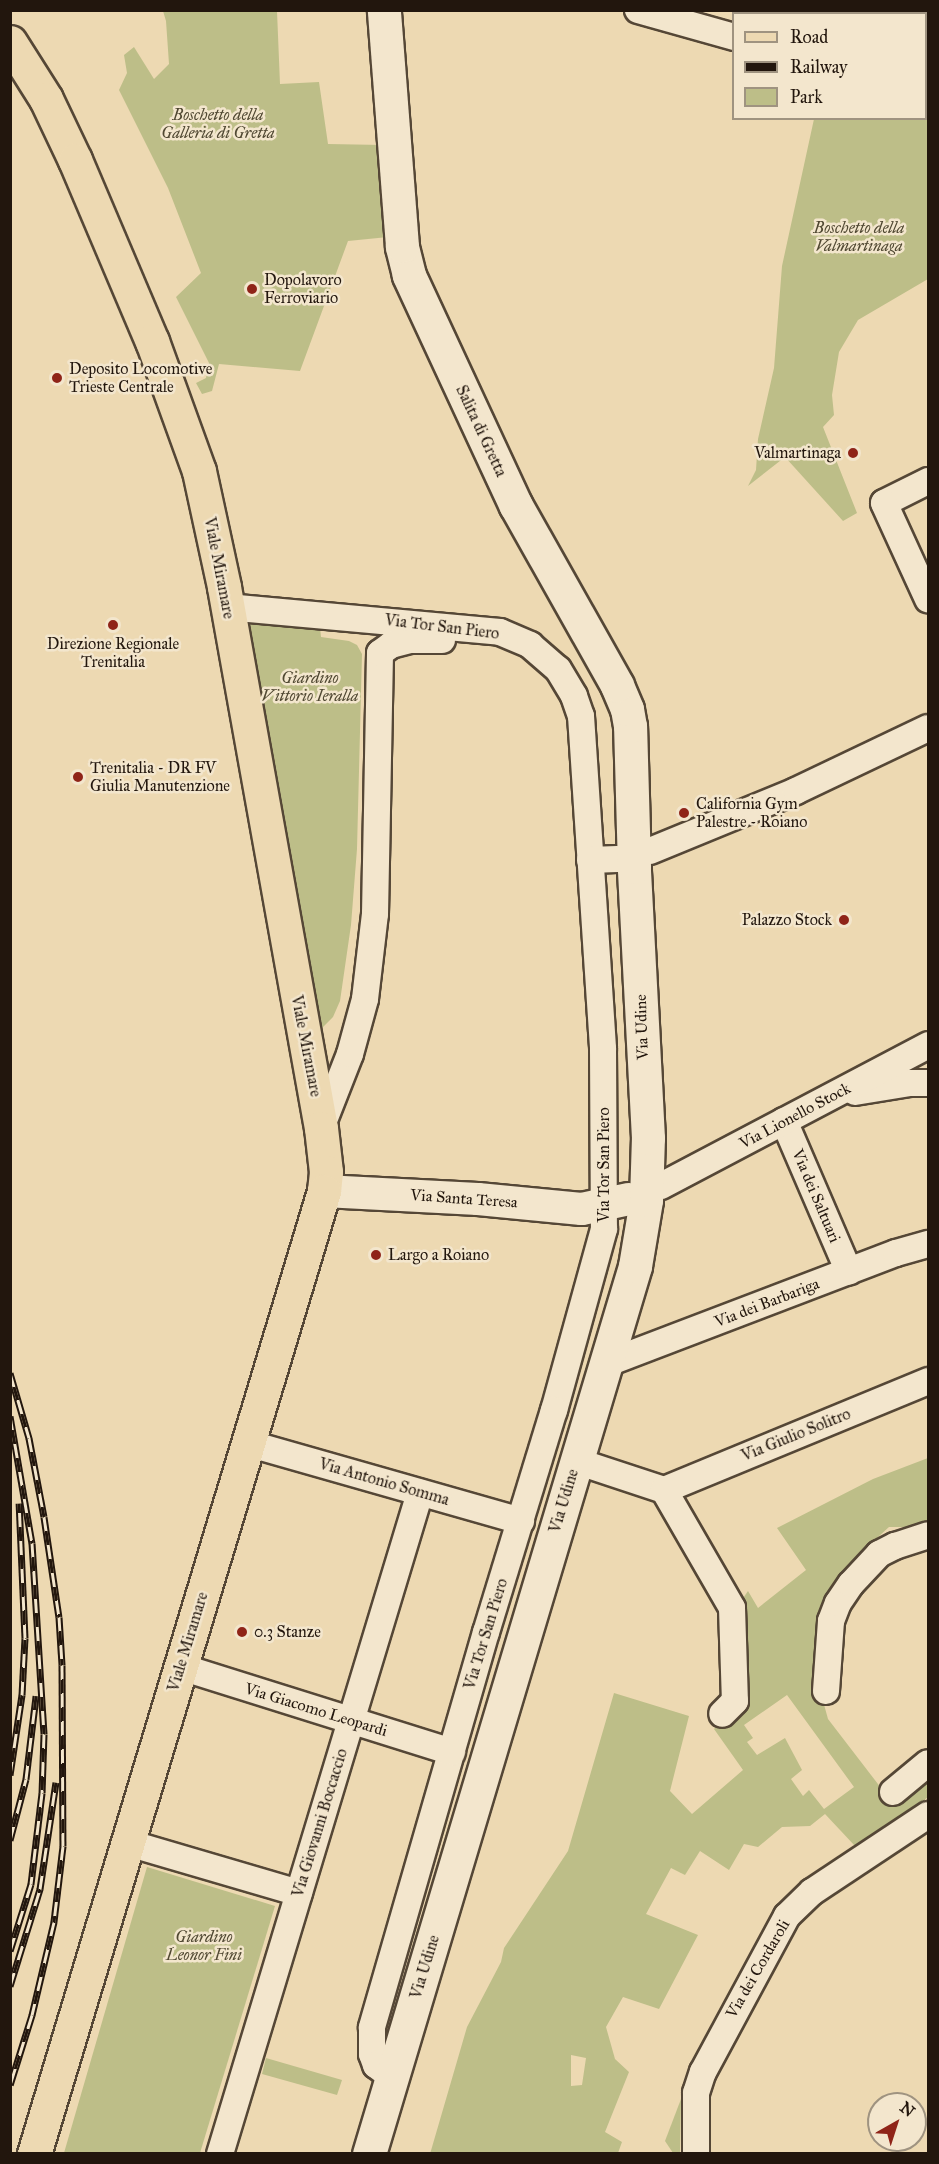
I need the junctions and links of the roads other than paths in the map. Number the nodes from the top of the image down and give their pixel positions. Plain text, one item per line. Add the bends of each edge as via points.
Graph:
1 (384, 10) edge
2 (639, 10) edge
3 (667, 14) edge
4 (732, 37) edge
5 (10, 42) edge
6 (928, 482) edge
7 (928, 599) edge
8 (227, 607) junction
9 (486, 631) junction
10 (928, 728) edge
11 (633, 848) junction
12 (590, 860) junction
13 (928, 1046) edge
14 (928, 1083) edge
15 (831, 1096) junction
16 (784, 1121) junction
17 (321, 1128) junction
18 (661, 1186) dead end
19 (324, 1191) junction
20 (617, 1202) junction
21 (928, 1244) edge
22 (849, 1272) junction
23 (605, 1364) junction
24 (928, 1381) edge
25 (247, 1443) junction
26 (576, 1461) junction
27 (664, 1490) junction
28 (420, 1493) junction
29 (521, 1521) junction
30 (928, 1535) edge
31 (181, 1668) junction
32 (826, 1691) dead end
33 (722, 1714) dead end
34 (351, 1721) junction
35 (452, 1752) junction
36 (928, 1763) edge
37 (893, 1792) dead end
38 (928, 1815) edge
39 (128, 1843) junction
40 (299, 1893) junction
41 (392, 2077) junction
42 (34, 2154) edge
43 (220, 2154) edge
44 (369, 2154) edge
45 (696, 2154) edge

1 - 11 main road, Salita di Gretta via 402,246 408,275 516,506 617,685 630,726
2 - 3 street
3 - 4 street
5 - 8 main road, Viale Miramare via 46,99 75,160 174,396 199,471
6 - 7 street via 884,503
8 - 9 street, Via Tor San Piero
8 - 17 main road, Viale Miramare
9 - 12 street, Via Tor San Piero via 500,632 530,645 558,669 574,696 581,716
9 - 17 street, Viale Miramare via 470,640 410,640 380,653 375,914 365,999 350,1054
10 - 11 street via 796,791
11 - 12 street
11 - 23 main road, Via Udine via 648,1138 647,1189 644,1228 635,1266
12 - 20 street, Via Tor San Piero
13 - 15 street, Via Lionello Stock
14 - 15 street
15 - 16 street, Via Lionello Stock
16 - 18 street, Via Lionello Stock
16 - 22 street, Via dei Saltuari
17 - 19 main road, Viale Miramare
19 - 20 street, Via Santa Teresa via 582,1209
19 - 25 main road, Viale Miramare
20 - 29 street, Via Tor San Piero via 604,1230
21 - 22 street, Via dei Barbariga
22 - 23 street, Via dei Barbariga
23 - 26 main road, Via Udine
24 - 27 street, Via Giulio Solitro
25 - 28 street, Via Antonio Somma
25 - 31 main road, Viale Miramare
26 - 27 street
26 - 41 main road, Via Udine
27 - 33 street via 732,1608 735,1701
28 - 29 street, Via Antonio Somma
28 - 34 street, Via Giovanni Boccaccio
29 - 35 street, Via Tor San Piero
30 - 32 street via 879,1554 850,1584 831,1621
31 - 34 street, Via Giacomo Leopardi
31 - 39 main road, Viale Miramare
34 - 35 street, Via Giacomo Leopardi
34 - 40 street, Via Giovanni Boccaccio
35 - 41 street, Via Tor San Piero via 370,2036 376,2065
36 - 37 street
38 - 45 street, Via dei Cordaroli via 812,1892 787,1916 703,2072 696,2093
39 - 40 street
39 - 42 main road, Viale Miramare
40 - 43 street, Via Giovanni Boccaccio
41 - 44 main road, Via Udine

